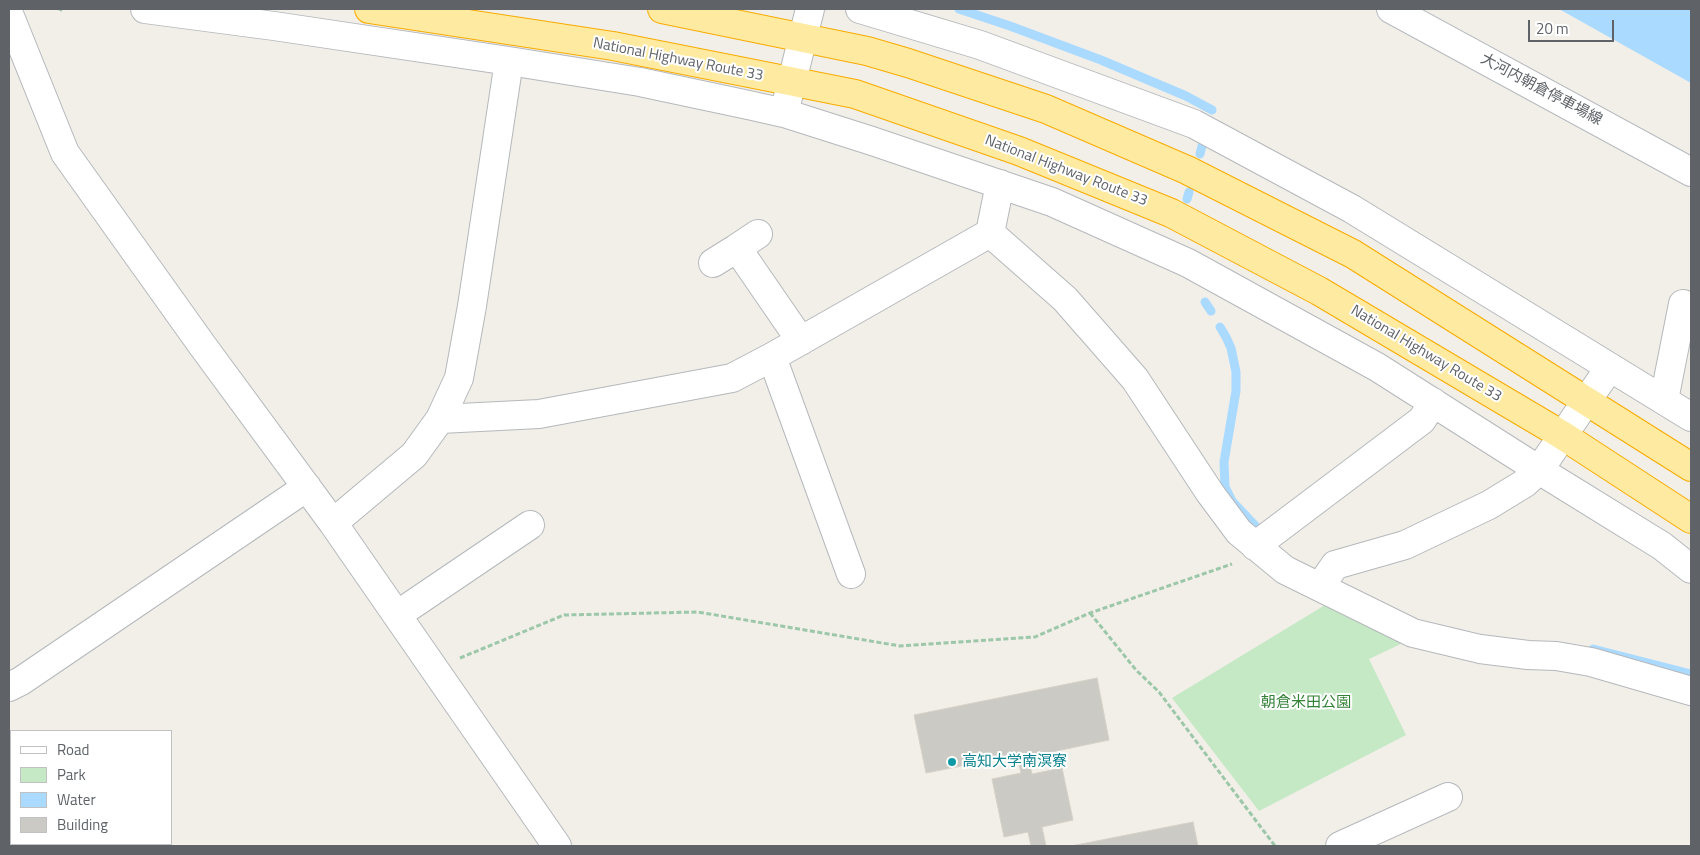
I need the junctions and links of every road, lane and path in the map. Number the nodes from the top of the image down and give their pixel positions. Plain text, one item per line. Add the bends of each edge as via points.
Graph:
1 (145, 9) edge
2 (369, 9) edge
3 (662, 9) edge
4 (810, 9) edge
5 (860, 9) edge
6 (1391, 9) edge
7 (9, 14) edge
8 (802, 39) junction
9 (509, 61) junction
10 (792, 82) junction
11 (784, 113) junction
12 (1691, 172) edge
13 (1000, 184) junction
14 (990, 232) junction
15 (713, 263) dead end
16 (1678, 303) edge
17 (801, 341) junction
18 (772, 357) junction
19 (1610, 367) junction
20 (1586, 400) junction
21 (1664, 400) junction
22 (1433, 402) junction
23 (1691, 417) edge
24 (440, 419) junction
25 (1562, 435) junction
26 (1691, 466) edge
27 (1539, 470) junction
28 (307, 487) junction
29 (1691, 520) edge
30 (333, 523) junction
31 (530, 525) dead end
32 (1263, 544) junction
33 (1691, 570) edge
34 (851, 574) dead end
35 (1325, 580) junction
36 (1090, 613) junction
37 (396, 615) junction
38 (434, 669) junction
39 (9, 687) edge
40 (1691, 691) edge
41 (1448, 797) dead end
42 (557, 846) edge
43 (1275, 846) edge
44 (1340, 846) edge

1 - 9 street
2 - 10 highway, National Highway Route 33 via 613,46
3 - 8 highway
4 - 8 street
5 - 19 street via 980,45 1194,124 1352,209
6 - 12 street, 大河内朝倉停車場線
7 - 28 street via 65,153
8 - 10 street
8 - 20 highway via 867,51 1046,109 1187,170 1353,254
9 - 11 street via 640,82
9 - 24 street via 459,378
10 - 11 street
10 - 25 highway, National Highway Route 33 via 855,94 1019,151 1171,212 1319,292
11 - 13 street
13 - 14 street
13 - 22 street via 1052,202 1188,263 1377,367
14 - 17 street
14 - 32 street via 1064,299 1135,379 1239,532
15 - 17 street via 748,241
16 - 21 street
17 - 18 street
18 - 24 street via 732,378 539,414
18 - 34 street
19 - 20 street
19 - 21 street
20 - 25 street
20 - 26 highway
21 - 23 street
22 - 27 street
22 - 32 street via 1422,420
24 - 30 street via 414,455
25 - 27 street
25 - 29 highway, National Highway Route 33
27 - 33 street via 1662,546
27 - 35 street via 1489,505 1405,545 1334,566
28 - 30 street
28 - 39 street
30 - 37 street
31 - 37 street
32 - 35 street via 1285,570
32 - 36 path
35 - 40 street via 1413,633 1480,649 1591,662
36 - 38 path via 1035,637 900,646 698,612 564,615
36 - 43 path via 1136,670 1159,692
37 - 38 street
38 - 42 street
41 - 44 street

